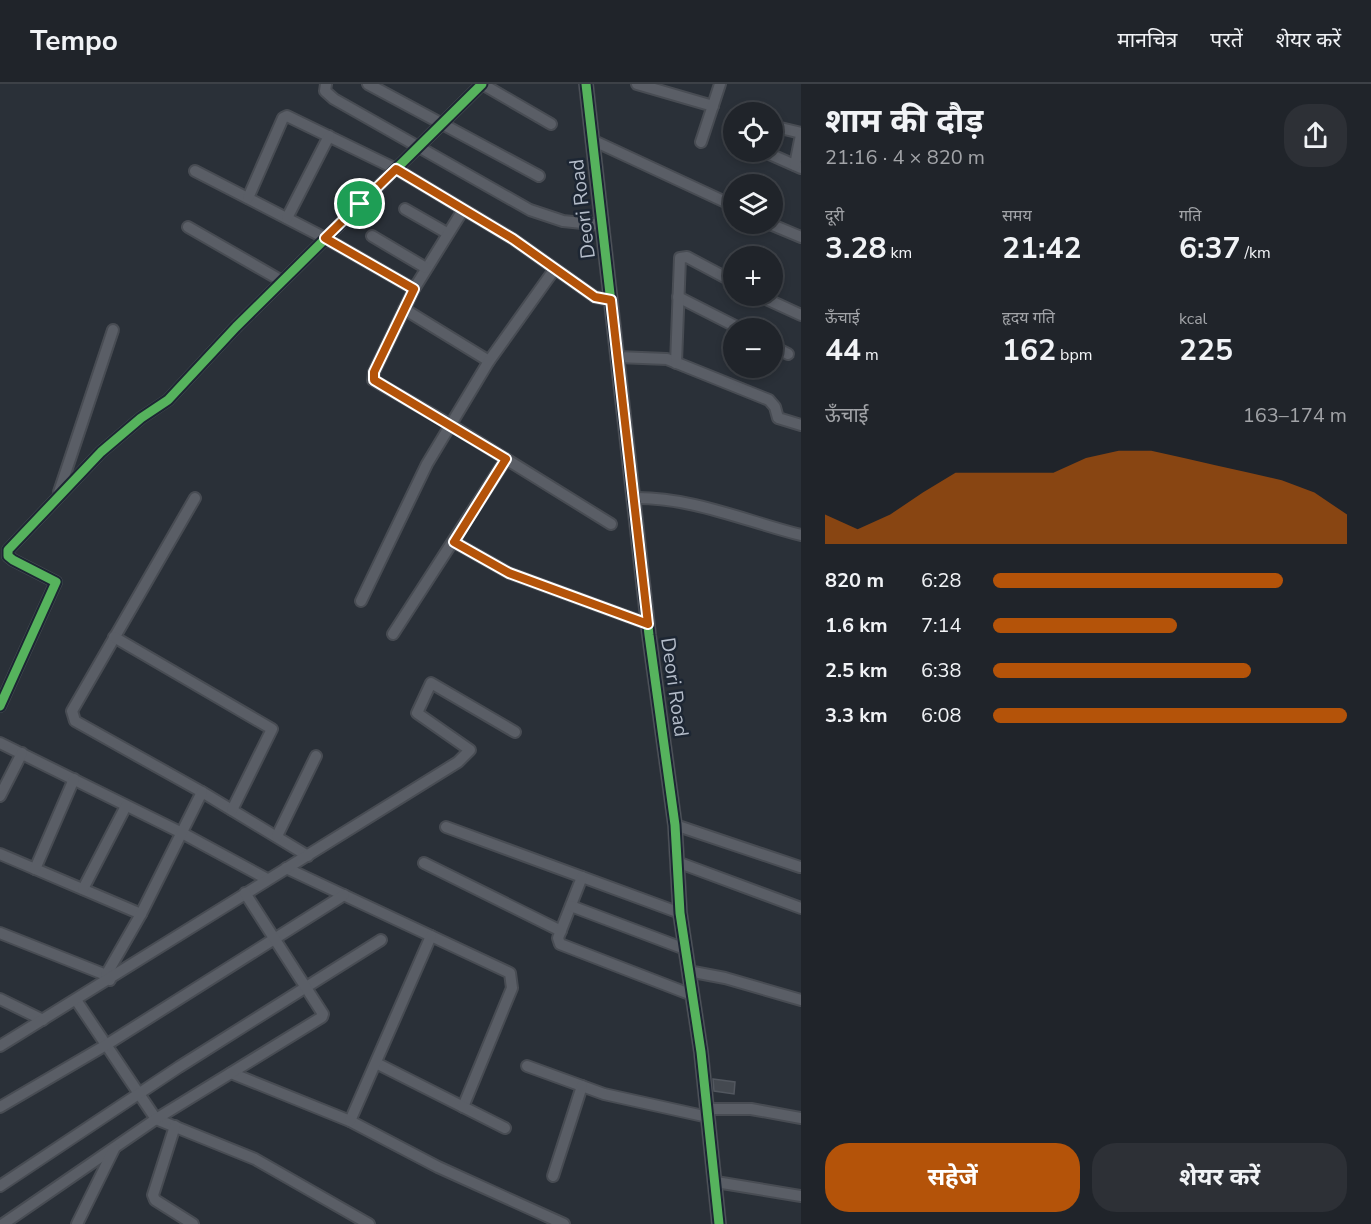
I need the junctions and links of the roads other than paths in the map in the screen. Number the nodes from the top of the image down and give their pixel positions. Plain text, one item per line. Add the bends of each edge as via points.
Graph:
1 (326, 84) edge
2 (368, 84) edge
3 (482, 84) edge
4 (586, 84) edge
5 (637, 84) edge
6 (720, 84) edge
7 (713, 106) junction
8 (440, 124) junction
9 (552, 124) dead end
10 (783, 129) edge
11 (801, 134) edge
12 (329, 136) junction
13 (592, 140) junction
14 (701, 142) dead end
15 (418, 147) junction
16 (783, 160) edge
17 (798, 167) edge
18 (396, 169) junction
19 (195, 171) dead end
20 (539, 176) dead end
21 (248, 198) junction
22 (723, 201) edge
23 (405, 209) dead end
24 (463, 210) junction
25 (287, 218) junction
26 (602, 225) junction
27 (188, 227) dead end
28 (783, 229) edge
29 (447, 234) junction
30 (372, 236) dead end
31 (801, 237) edge
32 (325, 238) junction
33 (426, 268) junction
34 (554, 270) junction
35 (723, 276) edge
36 (282, 281) junction
37 (414, 289) junction
38 (678, 297) junction
39 (611, 300) junction
40 (782, 306) edge
41 (404, 309) junction
42 (801, 315) edge
43 (723, 320) edge
44 (113, 330) dead end
45 (783, 352) edge
46 (788, 354) dead end
47 (617, 357) junction
48 (489, 361) junction
49 (676, 363) junction
50 (451, 424) junction
51 (801, 424) edge
52 (506, 459) junction
53 (58, 496) junction
54 (195, 498) dead end
55 (634, 498) junction
56 (611, 524) dead end
57 (801, 535) edge
58 (454, 542) junction
59 (361, 601) dead end
60 (648, 624) junction
61 (393, 634) dead end
62 (114, 637) junction
63 (0, 706) edge
64 (515, 732) dead end
65 (0, 743) edge
66 (22, 753) junction
67 (316, 756) dead end
68 (75, 779) junction
69 (202, 792) junction
70 (0, 796) edge
71 (126, 806) junction
72 (232, 810) junction
73 (675, 825) junction
74 (446, 827) dead end
75 (182, 833) junction
76 (278, 836) junction
77 (0, 854) edge
78 (308, 856) junction
79 (677, 862) junction
80 (424, 863) dead end
81 (800, 867) edge
82 (286, 868) junction
83 (35, 869) junction
84 (582, 877) junction
85 (267, 879) junction
86 (83, 889) junction
87 (245, 893) junction
88 (344, 895) junction
89 (571, 906) junction
90 (801, 908) edge
91 (680, 913) junction
92 (141, 914) junction
93 (561, 931) junction
94 (0, 933) edge
95 (431, 936) junction
96 (274, 940) junction
97 (381, 940) dead end
98 (685, 949) junction
99 (688, 971) junction
100 (108, 978) junction
101 (307, 988) junction
102 (692, 995) junction
103 (0, 999) edge
104 (76, 1000) junction
105 (801, 1000) edge
106 (43, 1020) junction
107 (106, 1045) junction
108 (0, 1046) edge
109 (376, 1063) junction
110 (527, 1066) dead end
111 (231, 1073) junction
112 (582, 1086) junction
113 (138, 1095) junction
114 (0, 1107) edge
115 (464, 1107) junction
116 (708, 1113) junction
117 (801, 1118) edge
118 (156, 1119) junction
119 (350, 1121) junction
120 (175, 1126) junction
121 (506, 1128) dead end
122 (114, 1149) junction
123 (553, 1176) dead end
124 (716, 1182) junction
125 (0, 1186) edge
126 (801, 1196) edge
127 (3, 1224) edge
128 (77, 1224) edge
129 (193, 1224) edge
130 (369, 1224) edge
131 (564, 1224) edge
132 (719, 1224) edge

1 - 15 street via 327,94
2 - 8 street
3 - 8 street
3 - 9 street
4 - 13 street, Deori Road
5 - 7 street
6 - 7 street
7 - 14 street
8 - 15 street
8 - 20 street
10 - 11 street
11 - 17 street
12 - 18 street
12 - 21 street via 285,116
12 - 25 street
13 - 22 street
13 - 26 street, Deori Road
15 - 18 street
15 - 26 street via 530,210 563,221
16 - 17 street
18 - 24 street
18 - 32 street
19 - 21 street
21 - 25 street
23 - 29 street
24 - 29 street
24 - 34 street via 513,239
25 - 32 street
26 - 39 street, Deori Road
27 - 36 street
28 - 31 street
29 - 33 street
30 - 33 street
32 - 36 street
32 - 37 street
33 - 37 street
34 - 39 street via 595,297
34 - 48 street
35 - 38 street via 684,257 678,261
36 - 53 street via 168,400 112,442
37 - 41 street
38 - 43 street
38 - 49 street
39 - 47 street, Deori Road
40 - 42 street
41 - 48 street
41 - 50 street via 374,372 374,380
44 - 53 street
45 - 46 street
47 - 49 street via 667,359
47 - 55 street, Deori Road
48 - 50 street
49 - 51 street via 769,400 778,418
50 - 52 street
50 - 59 street via 427,464
52 - 56 street
52 - 58 street
53 - 63 street via 7,553 56,582
54 - 62 street
55 - 57 street via 662,497 698,504
55 - 60 street, Deori Road
58 - 60 street via 509,573
58 - 61 street
60 - 73 street, Deori Road
62 - 69 street via 72,717
62 - 72 street via 272,729
64 - 78 street via 431,683 417,713 470,750 431,780
65 - 66 street
66 - 68 street
66 - 70 street
67 - 76 street
68 - 71 street
68 - 83 street
69 - 72 street
69 - 75 street
71 - 75 street
71 - 86 street
72 - 76 street
73 - 79 street, Deori Road
73 - 81 street
74 - 84 street
75 - 85 street
75 - 92 street
76 - 78 street
77 - 83 street
78 - 82 street
79 - 90 street
79 - 91 street, Deori Road
80 - 93 street
82 - 85 street
82 - 88 street
83 - 86 street
84 - 89 street
84 - 91 street
85 - 87 street
86 - 92 street
87 - 96 street
87 - 100 street
88 - 95 street
88 - 96 street
89 - 93 street
89 - 98 street
91 - 98 street, Deori Road
92 - 100 street
93 - 102 street via 561,946
94 - 100 street
95 - 109 street
95 - 115 street via 512,976 512,988
96 - 101 street
96 - 107 street
97 - 101 street
98 - 99 street, Deori Road
99 - 102 street, Deori Road
99 - 105 street
100 - 104 street
101 - 111 street via 322,1017
101 - 113 street
102 - 116 street, Deori Road
103 - 106 street
104 - 106 street
104 - 107 street
106 - 108 street
107 - 113 street
107 - 114 street
109 - 115 street
109 - 119 street
110 - 112 street
111 - 118 street
111 - 119 street
112 - 116 street via 604,1094
112 - 123 street
113 - 118 street
113 - 125 street
115 - 121 street
116 - 117 street via 751,1110
116 - 124 street, Deori Road
118 - 120 street
118 - 122 street
119 - 131 street via 438,1167
120 - 129 street via 153,1196
120 - 130 street via 255,1159
122 - 127 street
122 - 128 street
124 - 126 street
124 - 132 street, Deori Road

